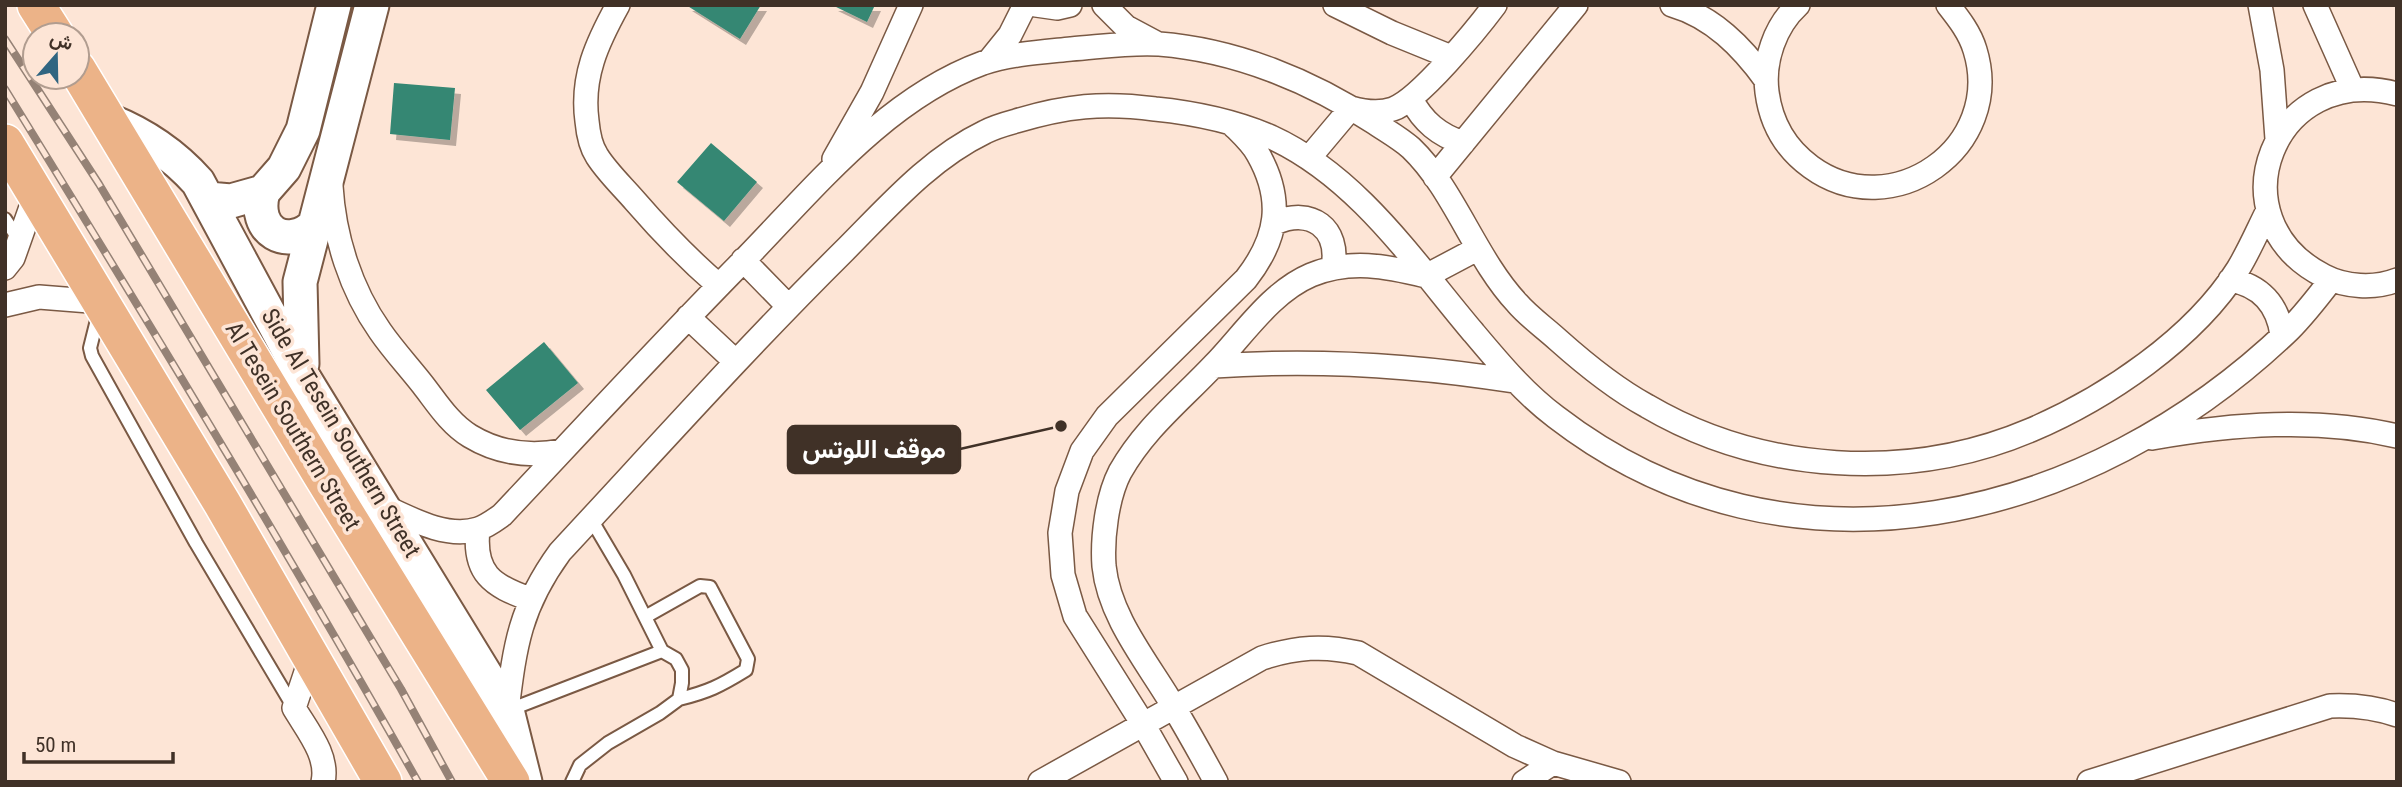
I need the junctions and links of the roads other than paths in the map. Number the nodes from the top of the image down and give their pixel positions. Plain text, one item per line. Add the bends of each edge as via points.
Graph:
1 (36, 5) edge
2 (334, 5) edge
3 (372, 5) edge
4 (618, 5) edge
5 (911, 5) edge
6 (1025, 5) edge
7 (1036, 5) edge
8 (1070, 5) edge
9 (1104, 5) edge
10 (1335, 5) edge
11 (1495, 5) edge
12 (1576, 5) edge
13 (1672, 5) edge
14 (1798, 5) edge
15 (1948, 5) edge
16 (1954, 5) edge
17 (2260, 5) edge
18 (2315, 5) edge
19 (46, 21) edge
20 (1965, 27) junction
21 (1156, 43) junction
22 (1451, 57) junction
23 (989, 61) junction
24 (1766, 80) junction
25 (2352, 88) junction
26 (91, 91) edge
27 (2397, 94) edge
28 (1411, 99) junction
29 (1351, 108) junction
30 (110, 121) junction
31 (1231, 122) junction
32 (2277, 139) junction
33 (5, 143) edge
34 (1463, 143) junction
35 (1309, 158) junction
36 (330, 169) junction
37 (825, 175) junction
38 (1435, 177) junction
39 (263, 192) junction
40 (36, 193) junction
41 (208, 199) junction
42 (2268, 210) junction
43 (5, 219) edge
44 (316, 223) junction
45 (1275, 223) junction
46 (19, 240) junction
47 (1477, 249) junction
48 (743, 260) junction
49 (5, 268) edge
50 (1334, 268) junction
51 (1426, 276) junction
52 (2230, 280) junction
53 (2331, 280) junction
54 (2395, 282) edge
55 (718, 285) junction
56 (102, 302) junction
57 (5, 305) edge
58 (788, 306) junction
59 (688, 317) junction
60 (2282, 335) junction
61 (736, 362) junction
62 (1214, 366) junction
63 (302, 375) junction
64 (1514, 381) junction
65 (2397, 436) edge
66 (2141, 440) junction
67 (562, 451) junction
68 (316, 466) junction
69 (384, 507) junction
70 (591, 519) junction
71 (478, 529) junction
72 (530, 599) junction
73 (645, 617) junction
74 (662, 651) junction
75 (311, 657) junction
76 (678, 699) junction
77 (1173, 706) junction
78 (294, 708) junction
79 (507, 710) junction
80 (2397, 715) edge
81 (1143, 724) junction
82 (1553, 763) junction
83 (323, 782) edge
84 (383, 782) edge
85 (511, 782) edge
86 (526, 782) edge
87 (572, 782) edge
88 (1040, 782) edge
89 (1176, 782) edge
90 (1216, 782) edge
91 (1524, 782) edge
92 (1619, 782) edge
93 (2089, 782) edge

1 - 19 main road
2 - 39 street via 303,130 284,168
3 - 36 street
4 - 55 street via 593,53 586,78 588,131 597,156 657,227
5 - 37 street via 872,92
6 - 23 street via 1010,35
7 - 8 street
9 - 21 street via 1126,27
10 - 22 street
11 - 22 street
12 - 34 street
13 - 24 street via 1729,37
14 - 24 street via 1778,30
15 - 20 street
16 - 20 street
17 - 32 street via 2272,70
18 - 25 street
20 - 24 street via 1980,75 1969,128 1953,152 1931,171 1905,183 1877,188 1848,185 1822,175 1798,158 1780,135 1769,109
21 - 23 street
21 - 29 street via 1214,52 1272,69
22 - 28 street
23 - 37 street via 941,81 897,111
25 - 27 street
25 - 32 street via 2322,97 2296,114
26 - 30 main road, Al Tesein Southern Street
28 - 29 street via 1381,112
28 - 34 street via 1432,127
29 - 35 street
29 - 38 street via 1409,146
30 - 41 street, Side Al Tesein Southern Street via 167,152 198,182
30 - 68 main road, Al Tesein Southern Street
31 - 35 street via 1272,137
31 - 45 street via 1257,151 1273,185
31 - 58 street via 1114,104 1050,110 987,130 929,167
32 - 42 street via 2268,162
33 - 40 main road
34 - 38 street
35 - 51 street via 1376,216
36 - 44 street
36 - 67 street via 340,242 356,288 380,332 457,427 483,443 512,452
37 - 48 street
38 - 47 street
39 - 41 street via 231,201
39 - 44 street via 261,218 269,229 294,237
40 - 46 street
40 - 56 main road
41 - 63 street, Side Al Tesein Southern Street
42 - 52 street
42 - 53 street via 2291,253
43 - 46 lane
44 - 63 street via 300,282
45 - 50 street via 1301,217 1326,229 1336,254
45 - 81 street via 1269,243 1246,279 1107,416 1082,451 1067,491 1060,533 1063,575 1075,616
46 - 49 street
47 - 51 street
47 - 52 street via 1516,303 1599,375 1649,408 1704,434 1761,452 1821,462 1881,464 1941,457 2000,443 2056,419 2144,366 2195,323
48 - 55 street
48 - 58 street
50 - 51 street via 1362,264
50 - 62 street via 1288,288
51 - 64 street
52 - 60 street via 2262,293 2277,313
53 - 54 street via 2361,285
53 - 60 street
55 - 59 street
56 - 57 street via 39,298
56 - 75 main road
56 - 78 lane via 91,340 92,356
58 - 61 street
59 - 61 street
59 - 67 street
60 - 66 street via 2197,404
61 - 70 street
62 - 64 street via 1364,364
62 - 77 street via 1143,436 1119,475 1105,520 1104,567 1116,612
63 - 68 street
63 - 69 street, Side Al Tesein Southern Street
64 - 66 street via 1580,434 1653,475 1741,506 1799,517 1892,519 1972,508 2088,468
65 - 66 street via 2329,426 2266,424
67 - 71 street via 502,515
68 - 69 street
68 - 85 main road, Al Tesein Southern Street
69 - 71 street via 436,528
69 - 79 street, Side Al Tesein Southern Street
70 - 72 street via 560,552
70 - 73 lane
71 - 72 street via 476,549 481,567 493,583
72 - 79 street via 514,651
73 - 74 lane
73 - 76 lane via 700,586 710,587 748,659 746,670 709,692
74 - 76 lane via 676,659 682,670
74 - 79 lane
75 - 78 street
75 - 84 main road
76 - 87 lane via 608,743 580,765
77 - 81 street
77 - 82 street via 1262,658 1285,650 1334,648 1358,653 1515,746
77 - 90 street
78 - 83 street via 322,756
79 - 86 street, Side Al Tesein Southern Street
80 - 93 street via 2355,705 2330,706
81 - 88 street
81 - 89 street
82 - 91 street
82 - 92 street

